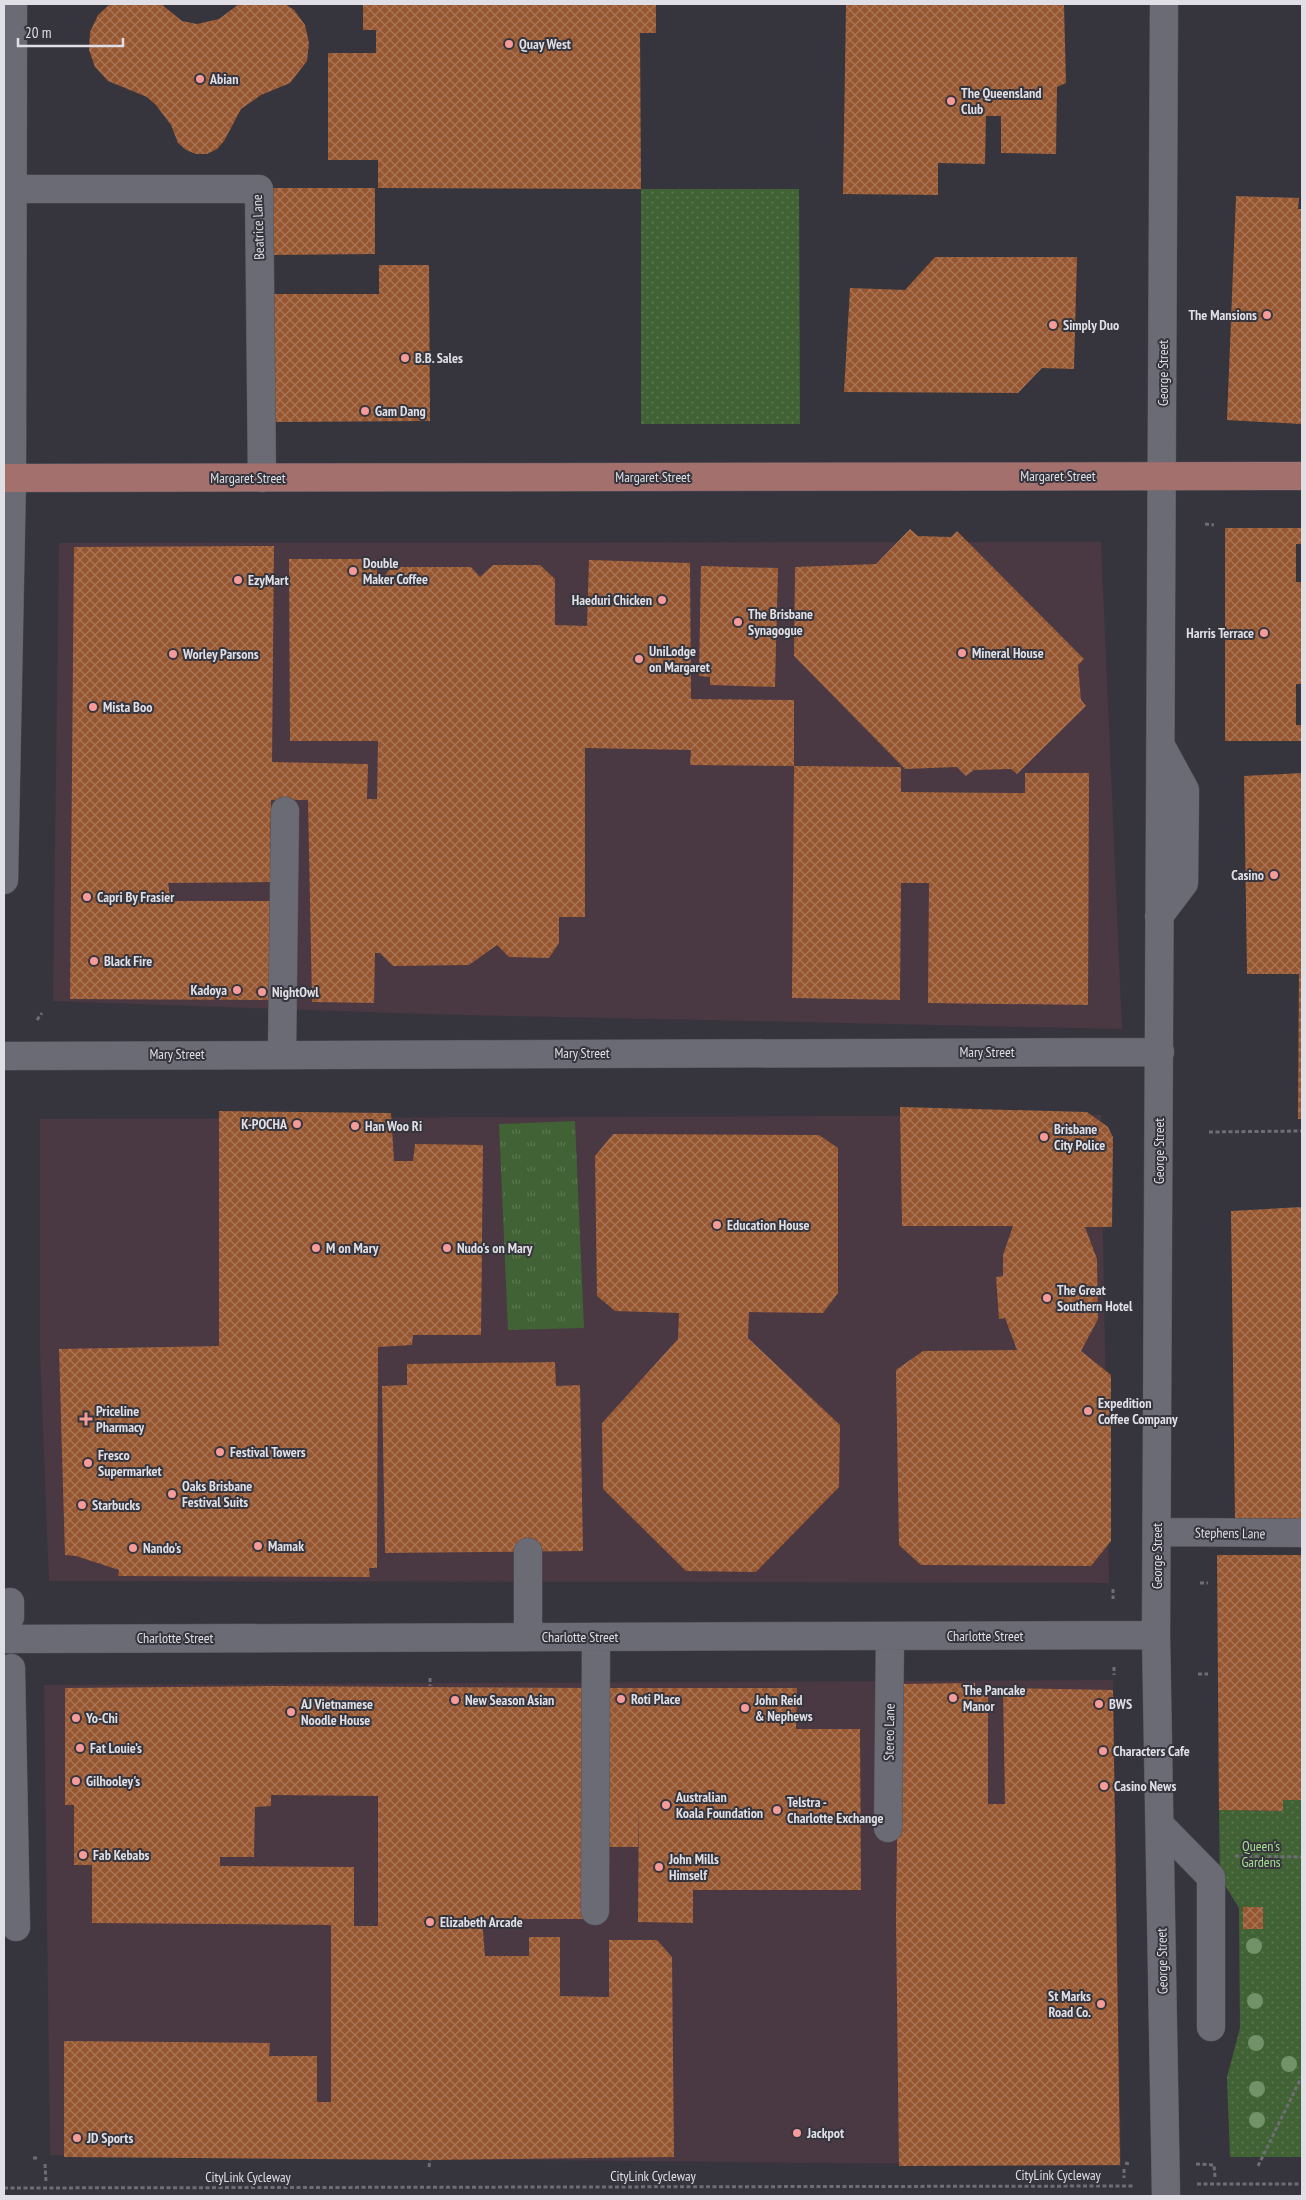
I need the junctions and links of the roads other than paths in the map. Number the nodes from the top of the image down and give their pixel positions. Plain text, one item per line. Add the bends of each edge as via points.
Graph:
1 (13, 4) edge
2 (1164, 4) edge
3 (14, 189) junction
4 (1161, 476) junction
5 (1302, 476) edge
6 (8, 478) edge
7 (262, 478) junction
8 (285, 811) dead end
9 (4, 880) edge
10 (1160, 1052) junction
11 (282, 1054) junction
12 (4, 1056) edge
13 (1157, 1532) junction
14 (1302, 1533) edge
15 (528, 1552) dead end
16 (8, 1619) edge
17 (1156, 1635) junction
18 (890, 1636) junction
19 (528, 1637) junction
20 (596, 1637) junction
21 (11, 1668) dead end
22 (1160, 1826) junction
23 (888, 1828) dead end
24 (595, 1911) dead end
25 (16, 1927) dead end
26 (1211, 2027) dead end
27 (1166, 2191) edge

1 - 3 street
2 - 4 street, George Street
3 - 6 street
3 - 7 street, Beatrice Lane via 259,189
4 - 5 main road, Margaret Street
4 - 7 main road, Margaret Street
4 - 10 street, George Street
6 - 7 main road, Margaret Street
6 - 9 street
8 - 11 street
10 - 11 street, Mary Street
10 - 13 street, George Street
11 - 12 street, Mary Street
13 - 14 street, Stephens Lane
13 - 17 street, George Street
15 - 19 street
16 - 19 street, Charlotte Street
17 - 18 street, Charlotte Street
17 - 22 street, George Street
18 - 20 street, Charlotte Street
18 - 23 street, Stereo Lane
19 - 20 street, Charlotte Street
20 - 24 street
21 - 25 street
22 - 26 street via 1211,1877
22 - 27 street, George Street

